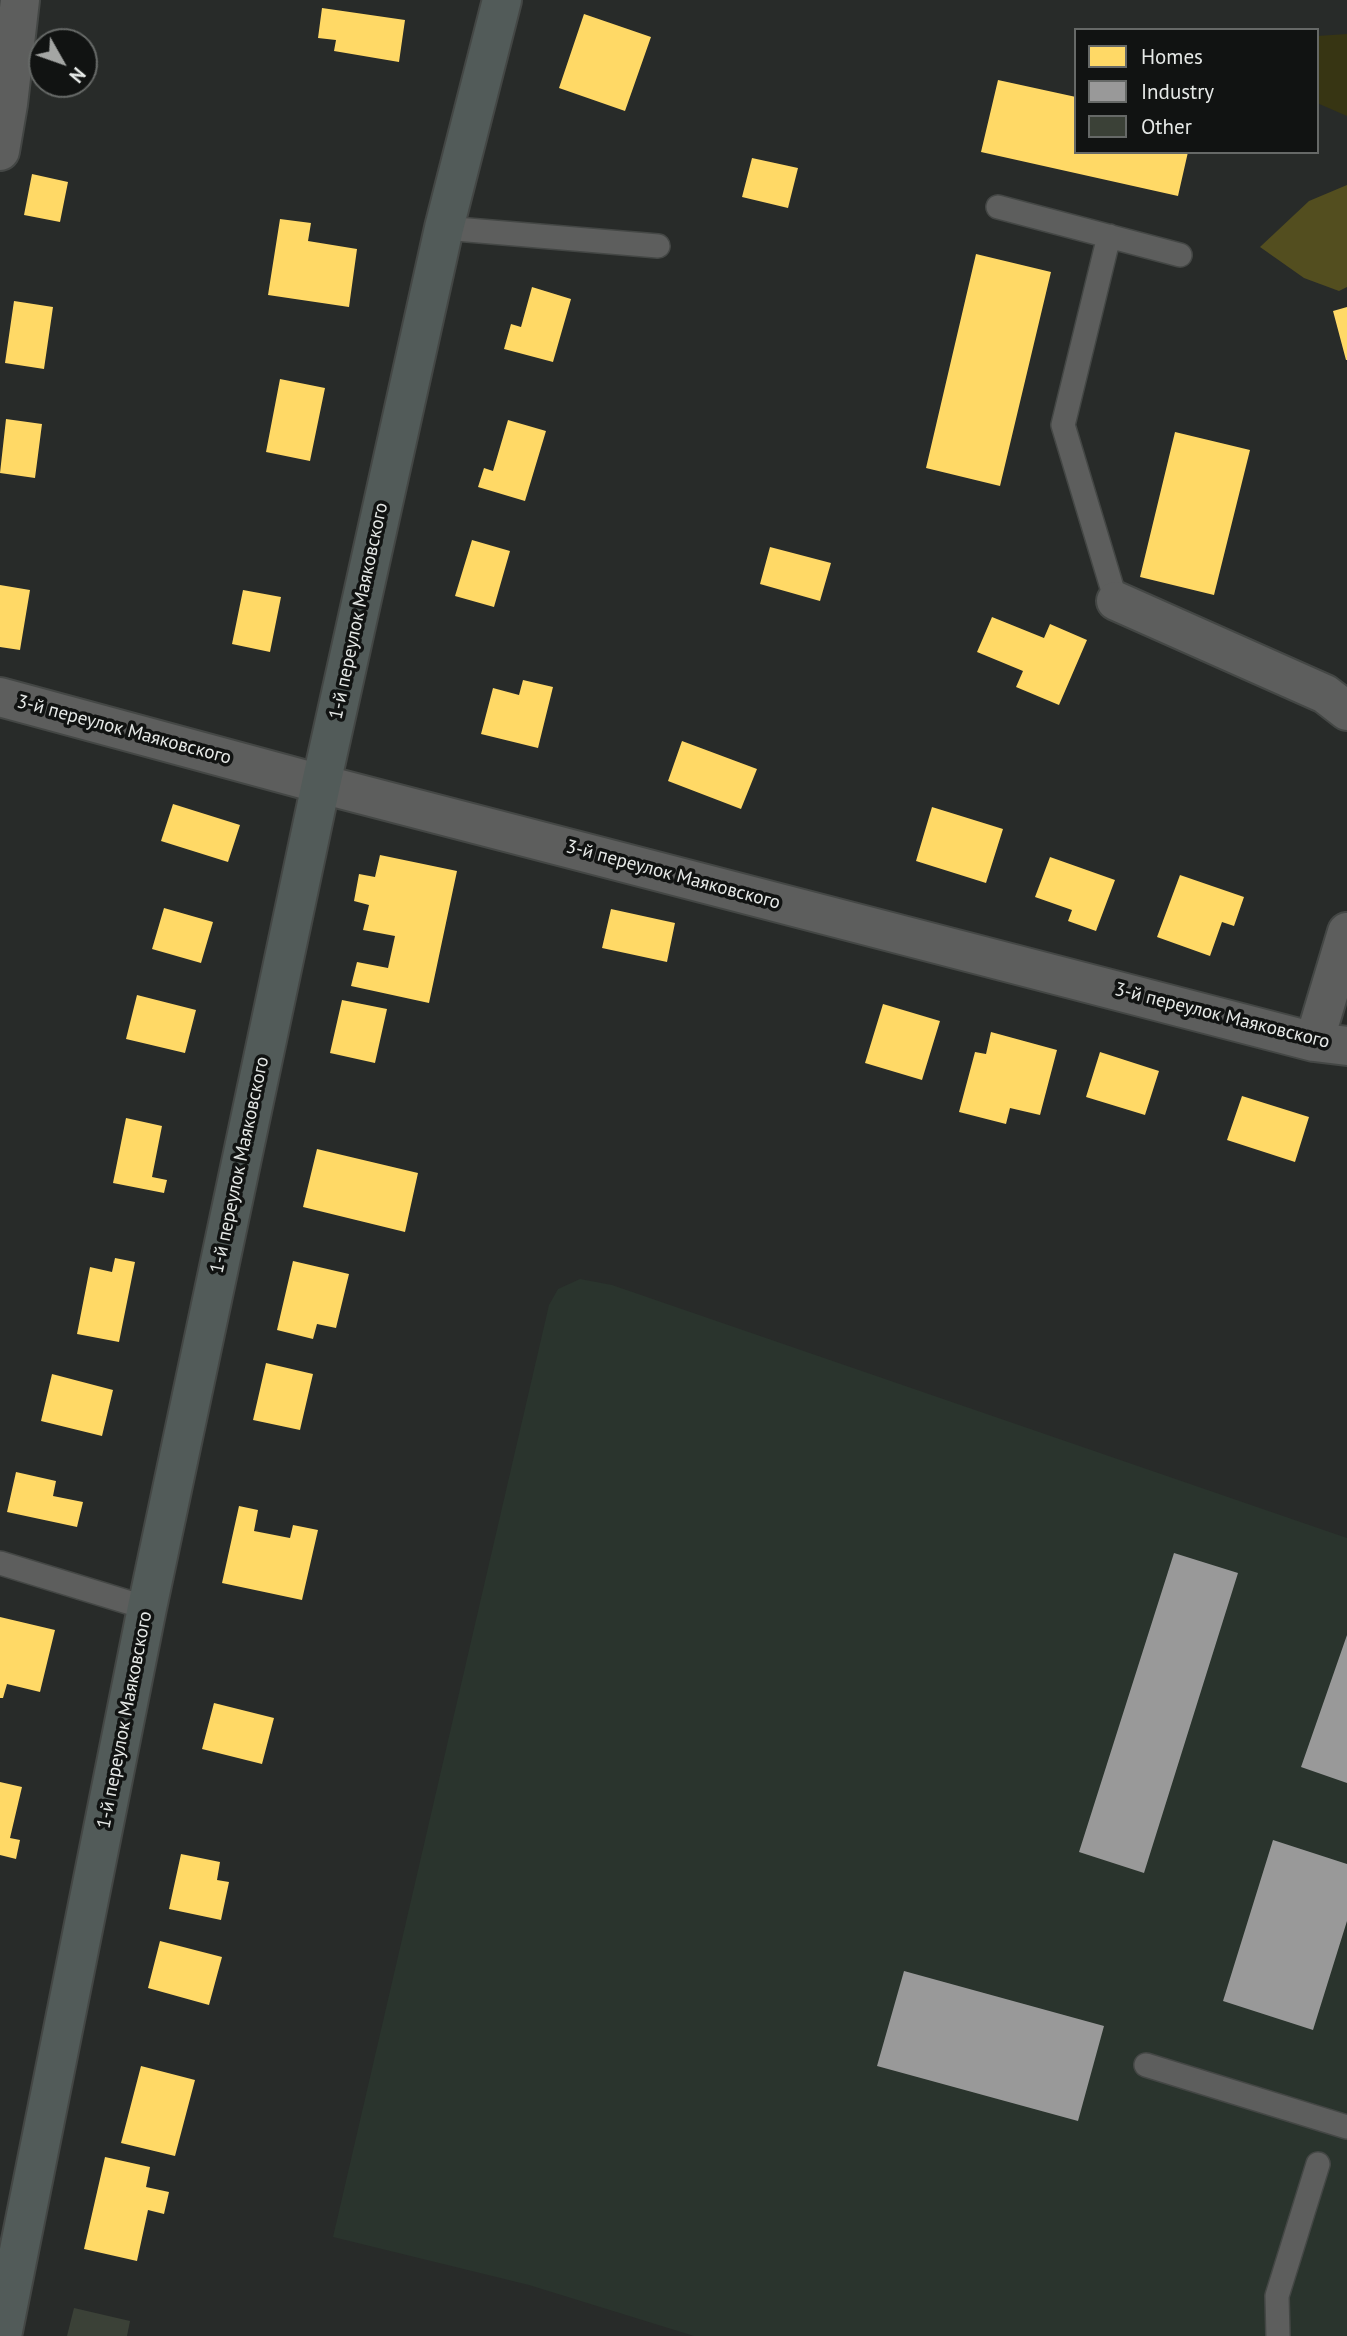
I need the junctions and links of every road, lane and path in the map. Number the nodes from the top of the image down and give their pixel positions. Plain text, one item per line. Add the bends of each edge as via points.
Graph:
1 (20, 0) edge
2 (502, 0) edge
3 (0, 151) edge
4 (998, 207) dead end
5 (444, 228) junction
6 (1108, 236) junction
7 (658, 246) dead end
8 (1180, 255) dead end
9 (1115, 601) joint
10 (0, 696) edge
11 (1347, 711) edge
12 (321, 784) junction
13 (1347, 932) edge
14 (1331, 1044) edge
15 (0, 1563) edge
16 (147, 1608) junction
17 (1146, 2065) dead end
18 (1347, 2127) edge
19 (1318, 2164) dead end
20 (2, 2336) edge
21 (1278, 2336) edge

1 - 3 street
2 - 5 street, 1-й переулок Маяковского
4 - 6 lane
5 - 7 lane
5 - 12 street, 1-й переулок Маяковского
6 - 8 lane
6 - 9 lane via 1063,425
9 - 11 street via 1325,695
10 - 12 street, 3-й переулок Маяковского
12 - 14 street, 3-й переулок Маяковского
12 - 16 street, 1-й переулок Маяковского
13 - 14 street
15 - 16 lane
16 - 20 street, 1-й переулок Маяковского
17 - 18 lane
19 - 21 lane via 1277,2295

